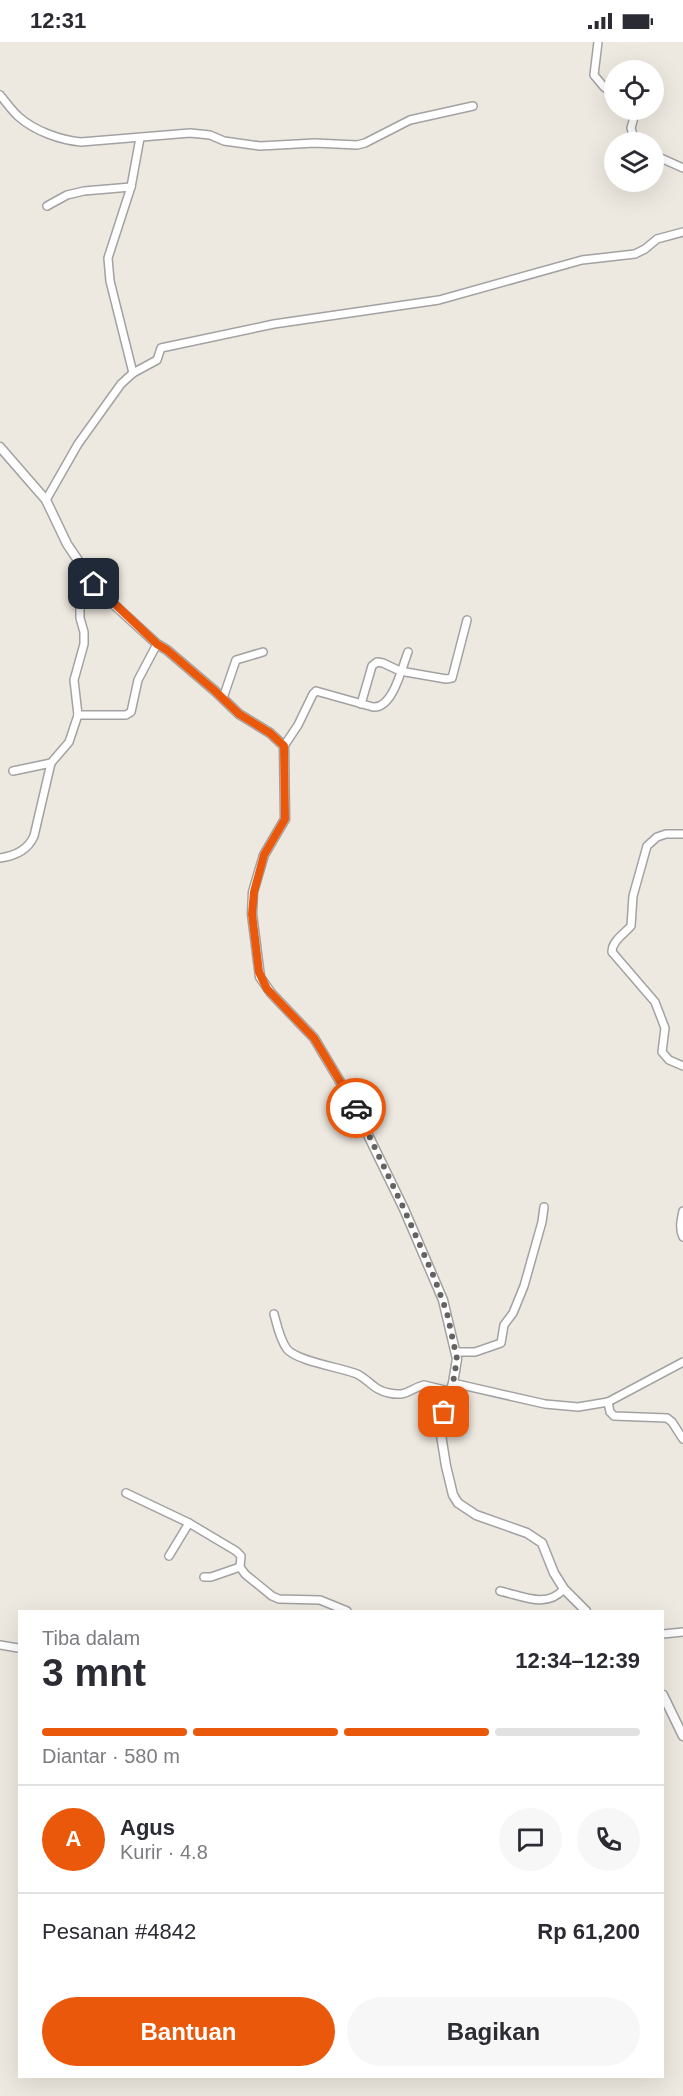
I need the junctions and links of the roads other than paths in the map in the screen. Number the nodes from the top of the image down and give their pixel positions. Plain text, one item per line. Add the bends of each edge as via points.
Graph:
1 (598, 42) edge
2 (604, 87) edge
3 (0, 95) edge
4 (473, 106) dead end
5 (140, 138) junction
6 (664, 159) edge
7 (683, 168) edge
8 (130, 187) junction
9 (47, 206) dead end
10 (683, 232) edge
11 (133, 374) junction
12 (0, 447) edge
13 (46, 500) junction
14 (94, 584) junction
15 (467, 620) dead end
16 (157, 644) junction
17 (408, 651) dead end
18 (263, 652) dead end
19 (400, 671) junction
20 (223, 698) junction
21 (361, 704) junction
22 (78, 715) junction
23 (284, 746) junction
24 (51, 763) junction
25 (13, 771) dead end
26 (683, 834) edge
27 (0, 858) edge
28 (683, 1066) edge
29 (544, 1207) dead end
30 (683, 1211) edge
31 (683, 1237) edge
32 (274, 1314) dead end
33 (456, 1352) junction
34 (683, 1362) edge
35 (451, 1387) junction
36 (608, 1402) junction
37 (683, 1439) edge
38 (126, 1493) dead end
39 (189, 1522) junction
40 (169, 1556) dead end
41 (240, 1567) junction
42 (204, 1577) dead end
43 (564, 1589) junction
44 (500, 1592) dead end
45 (345, 1610) edge
46 (585, 1610) edge
47 (683, 1632) edge
48 (664, 1634) edge
49 (0, 1645) edge
50 (18, 1648) dead end
51 (664, 1697) edge
52 (683, 1736) edge

1 - 2 street via 594,76
3 - 5 street via 19,117 64,139 81,142
4 - 5 street via 410,120 357,145 260,146 190,133
5 - 8 street
6 - 7 street
8 - 9 street via 84,191
8 - 11 street via 110,247 108,268
10 - 11 street via 657,239 631,255 564,264 440,300 293,321 170,345 160,348 156,361
11 - 13 street via 121,384 82,437
12 - 13 street
13 - 14 street via 67,544
14 - 16 street
14 - 22 street via 80,609 85,638 74,680
15 - 19 street via 452,678
16 - 20 street
16 - 22 street via 140,675 131,712
17 - 19 street
18 - 20 street via 233,663
19 - 21 street via 384,706
19 - 21 street via 384,663 375,664
20 - 23 street
21 - 23 street via 316,691
22 - 24 street via 69,742
23 - 33 street via 285,819 264,855 254,892 252,914 260,977 314,1038 359,1115 438,1288
24 - 25 street
24 - 27 street via 30,845
26 - 28 street via 657,837 647,846 633,896 631,926 616,941 612,952 655,1002 665,1028 662,1052
29 - 33 street via 524,1286 504,1325 501,1343 475,1352
30 - 31 street
32 - 35 street via 290,1352 357,1375 371,1386 389,1393 408,1393 424,1385
33 - 35 street
34 - 36 street
35 - 36 street via 545,1404 578,1407
35 - 43 street via 441,1435 453,1495 476,1515 527,1533 542,1543
36 - 37 street via 614,1416 667,1418
38 - 39 street
39 - 40 street
39 - 41 street via 240,1554
41 - 42 street
41 - 45 street via 279,1599 320,1600
43 - 44 street via 550,1600
43 - 46 street
47 - 48 street
49 - 50 street
51 - 52 street

